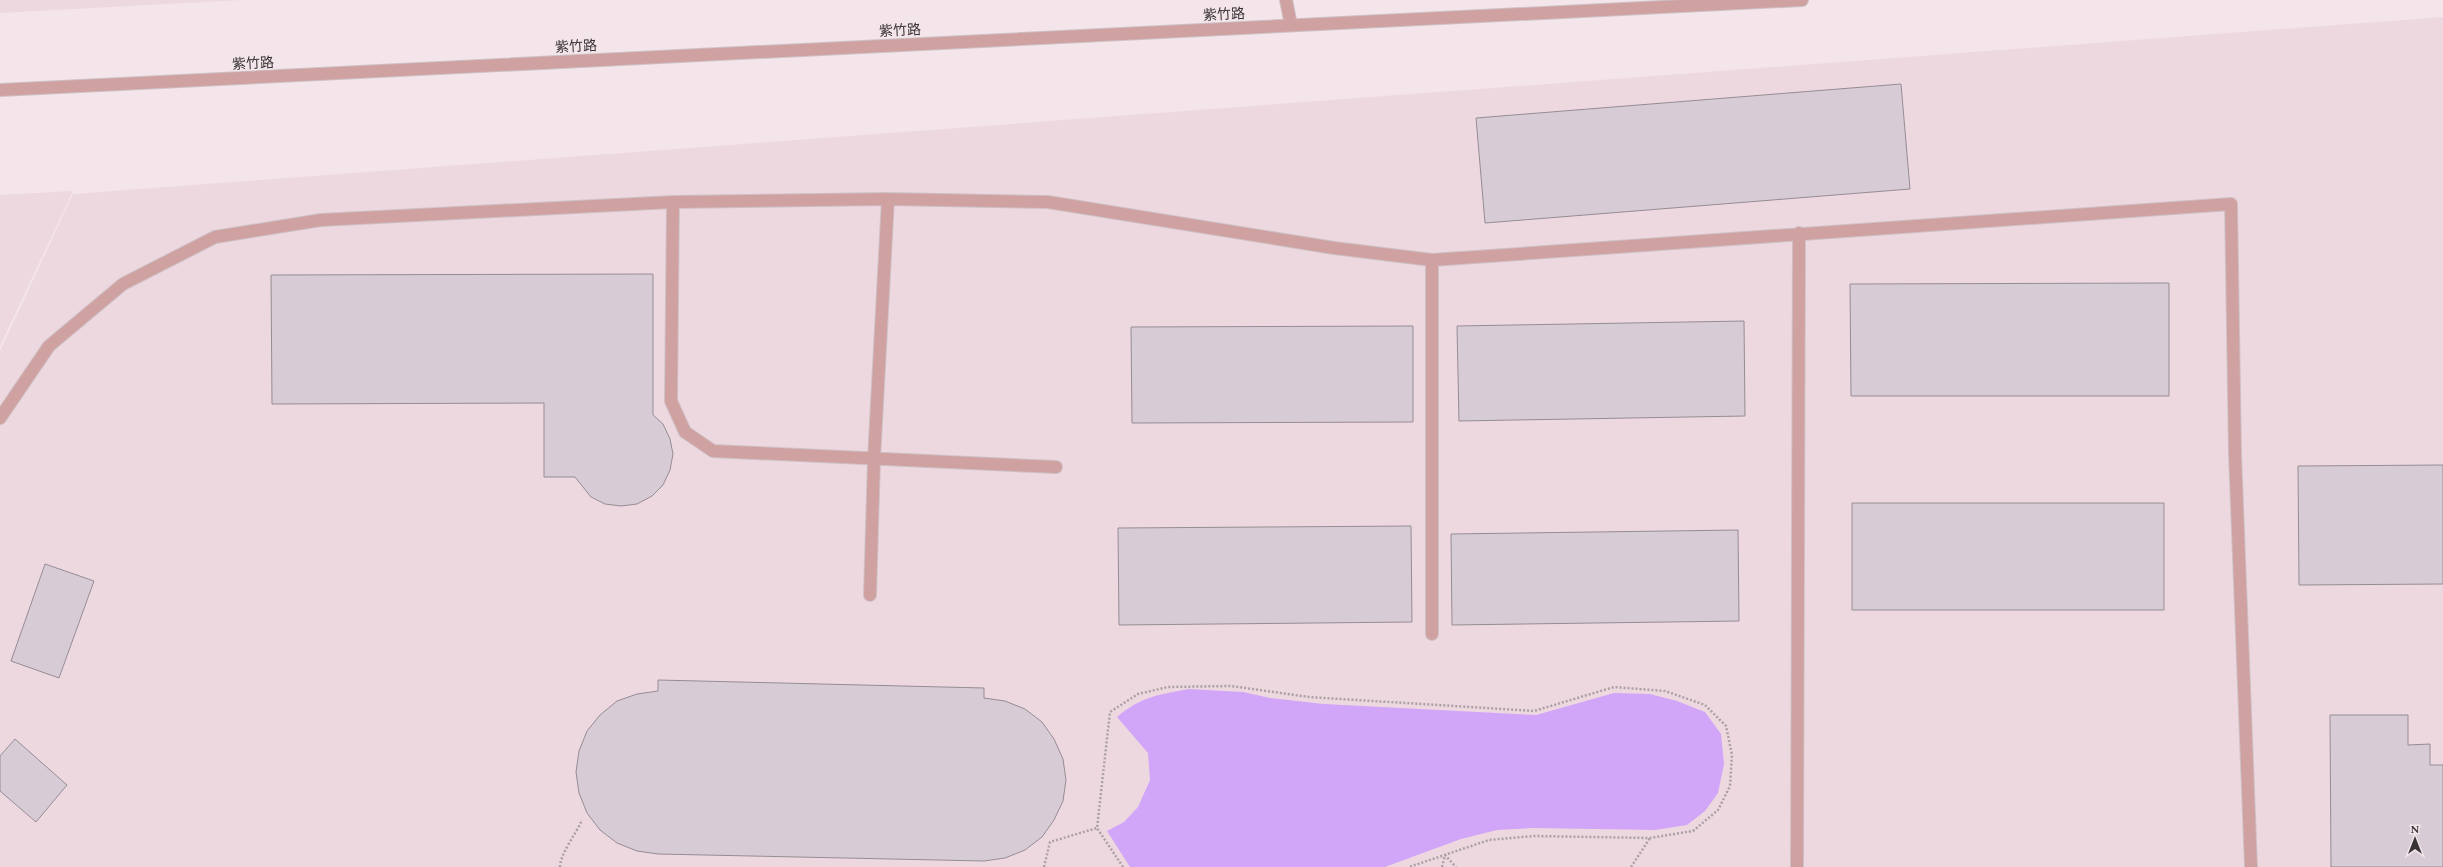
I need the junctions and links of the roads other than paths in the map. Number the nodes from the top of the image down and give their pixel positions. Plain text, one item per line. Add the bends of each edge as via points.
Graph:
1 (1286, 0) edge
2 (1802, 0) edge
3 (1290, 25) junction
4 (0, 90) edge
5 (888, 199) junction
6 (673, 202) junction
7 (1799, 233) junction
8 (1432, 260) junction
9 (0, 418) edge
10 (874, 459) junction
11 (1056, 467) dead end
12 (870, 595) dead end
13 (1432, 634) dead end
14 (1797, 867) edge
15 (2251, 867) edge

1 - 3 street
2 - 3 street, 紫竹路
3 - 4 street, 紫竹路
5 - 6 street
5 - 8 street via 1048,202 1334,248
5 - 10 street
6 - 9 street via 321,220 215,237 122,284 49,346
6 - 10 street via 671,401 685,432 713,451
7 - 8 street
7 - 14 street
7 - 15 street via 2231,204 2235,454
8 - 13 street
10 - 11 street
10 - 12 street

